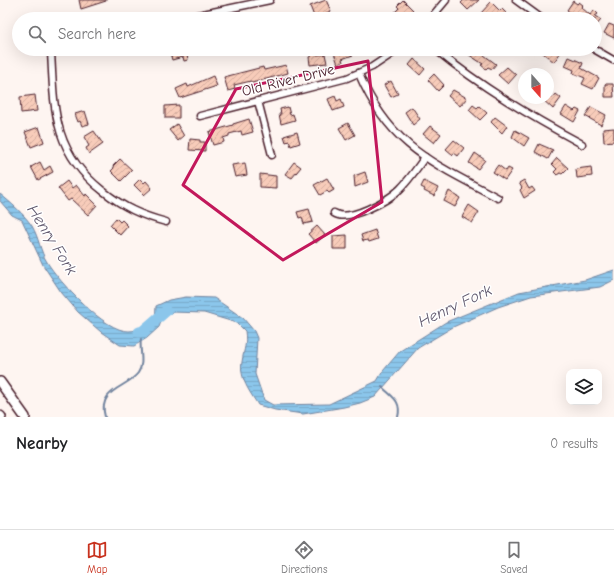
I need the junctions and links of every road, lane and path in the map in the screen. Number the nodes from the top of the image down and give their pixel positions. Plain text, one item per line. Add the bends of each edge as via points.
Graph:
1 (270, 0) edge
2 (446, 0) edge
3 (516, 0) edge
4 (213, 12) edge
5 (436, 12) edge
6 (532, 12) edge
7 (602, 54) edge
8 (51, 56) edge
9 (390, 56) edge
10 (444, 56) edge
11 (613, 60) dead end
12 (359, 74) junction
13 (258, 101) junction
14 (200, 116) dead end
15 (582, 144) dead end
16 (272, 155) dead end
17 (425, 157) junction
18 (498, 198) dead end
19 (334, 212) dead end
20 (166, 222) dead end
21 (0, 382) edge
22 (25, 417) edge

1 - 4 street
2 - 5 street
3 - 6 street
7 - 11 street
8 - 20 street via 55,112 62,138 72,158 92,182 123,206
9 - 12 street, Old River Drive
10 - 15 street via 477,83
12 - 13 street, Old River Drive
12 - 17 street via 384,119 412,148
13 - 14 street, Old River Drive
13 - 16 street
17 - 18 street
17 - 19 street via 410,179 391,196 350,215 341,216
21 - 22 highway

